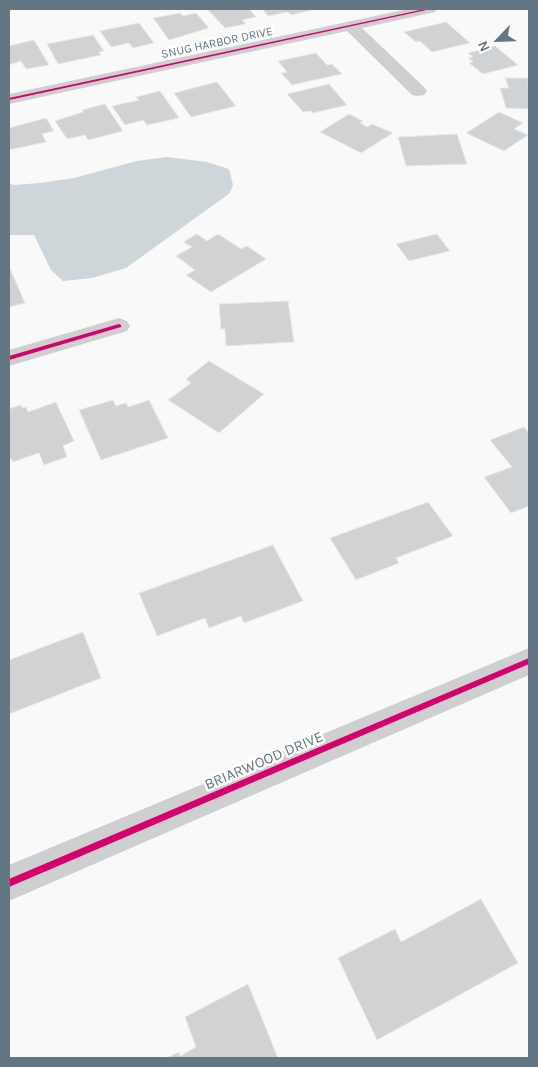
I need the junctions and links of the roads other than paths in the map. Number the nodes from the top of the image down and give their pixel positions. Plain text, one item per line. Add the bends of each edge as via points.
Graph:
1 (429, 9) edge
2 (351, 26) junction
3 (418, 91) dead end
4 (9, 99) edge
5 (119, 326) dead end
6 (9, 358) edge
7 (529, 661) edge
8 (9, 883) edge

1 - 2 street, SNUG HARBOR DRIVE
2 - 3 street
2 - 4 street, SNUG HARBOR DRIVE
5 - 6 street
7 - 8 street, BRIARWOOD DRIVE

